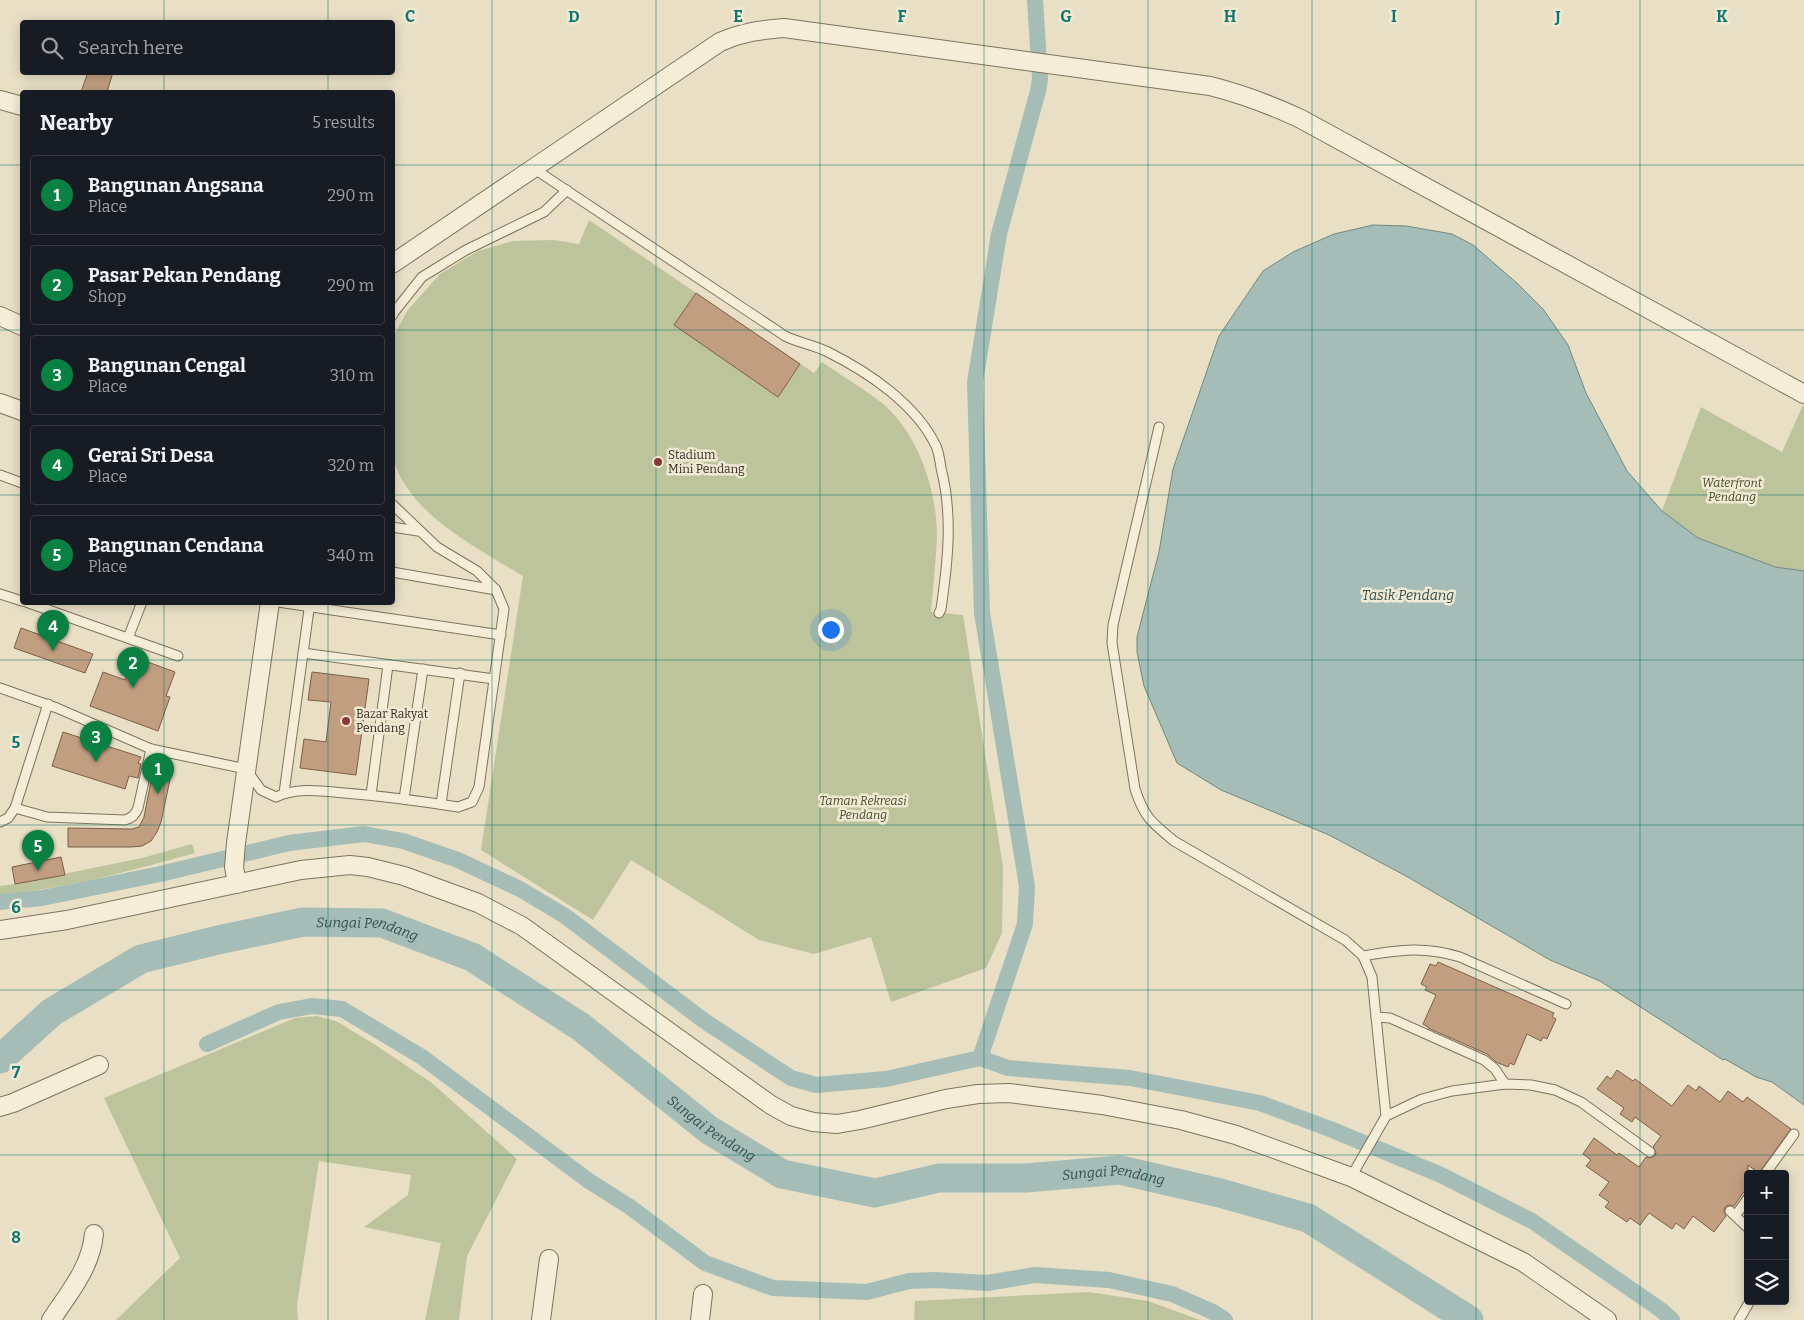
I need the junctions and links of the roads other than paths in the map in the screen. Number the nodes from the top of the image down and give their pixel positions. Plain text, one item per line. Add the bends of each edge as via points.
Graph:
1 (0, 100) edge
2 (20, 105) edge
3 (533, 168) junction
4 (567, 190) junction
5 (395, 262) edge
6 (395, 311) edge
7 (0, 316) edge
8 (20, 325) edge
9 (1804, 394) edge
10 (0, 403) edge
11 (20, 410) edge
12 (1159, 427) dead end
13 (0, 475) edge
14 (20, 481) edge
15 (395, 507) edge
16 (395, 527) edge
17 (418, 531) junction
18 (395, 573) edge
19 (496, 590) junction
20 (0, 594) edge
21 (20, 601) edge
22 (33, 605) edge
23 (141, 605) edge
24 (270, 605) edge
25 (309, 605) edge
26 (939, 613) dead end
27 (502, 634) junction
28 (128, 638) junction
29 (303, 653) junction
30 (178, 656) dead end
31 (388, 664) junction
32 (423, 669) junction
33 (460, 673) junction
34 (494, 679) junction
35 (0, 688) edge
36 (48, 704) junction
37 (151, 749) junction
38 (246, 769) junction
39 (284, 793) junction
40 (371, 795) junction
41 (404, 799) junction
42 (441, 804) junction
43 (15, 808) junction
44 (0, 822) edge
45 (236, 875) junction
46 (0, 930) edge
47 (1363, 956) junction
48 (1566, 1004) dead end
49 (1376, 1017) junction
50 (99, 1065) dead end
51 (1505, 1084) junction
52 (0, 1107) edge
53 (1386, 1116) junction
54 (1794, 1134) dead end
55 (1650, 1152) dead end
56 (1768, 1170) edge
57 (1351, 1177) junction
58 (1744, 1202) edge
59 (1744, 1224) edge
60 (94, 1234) dead end
61 (549, 1259) dead end
62 (703, 1294) dead end
63 (1747, 1305) edge
64 (51, 1320) edge
65 (541, 1320) edge
66 (700, 1320) edge
67 (1606, 1320) edge
68 (1738, 1320) edge

1 - 2 street
3 - 4 lane
3 - 5 street
3 - 9 street via 720,42 756,30 784,28 1210,86 1244,95 1301,119
4 - 6 lane via 544,212 466,250 422,277
4 - 26 lane via 785,336 829,352 880,383 912,410 936,446 945,485 949,521 948,563
7 - 8 street
10 - 11 street
12 - 47 lane via 1113,625 1112,643 1135,789 1141,808 1151,822 1174,841 1346,940
13 - 14 lane
15 - 17 lane
16 - 17 lane
17 - 19 lane via 477,572
18 - 19 lane
19 - 27 lane via 504,610
20 - 21 lane
22 - 28 lane
23 - 28 lane
24 - 38 street
25 - 27 lane
25 - 29 lane
27 - 34 lane
28 - 30 lane
29 - 31 lane
29 - 39 lane
31 - 32 lane
31 - 40 lane
32 - 33 lane
32 - 41 lane
33 - 34 lane
33 - 42 lane
34 - 42 lane via 479,787 472,802 458,807
35 - 36 lane
36 - 37 lane
36 - 43 lane
37 - 38 lane
37 - 43 lane via 138,808 130,819 47,817
38 - 39 lane via 261,790 276,796
38 - 45 street via 236,843
39 - 40 lane via 309,790
40 - 41 lane
41 - 42 lane
43 - 44 lane via 8,818
45 - 46 street via 67,920
45 - 57 street via 350,865 368,867 404,876 478,903 522,926 790,1116 837,1124 946,1099 1010,1094 1102,1105 1181,1120 1236,1135
47 - 48 lane via 1402,950 1443,952
47 - 49 lane via 1372,977
49 - 51 lane via 1390,1018 1484,1060
49 - 53 lane
50 - 52 street
51 - 53 lane via 1452,1091 1422,1099
51 - 55 lane via 1555,1090 1581,1102
53 - 57 lane
54 - 56 lane
57 - 67 street via 1523,1262
58 - 59 lane via 1733,1213
60 - 64 street via 82,1273
61 - 65 street
62 - 66 street
63 - 68 lane

